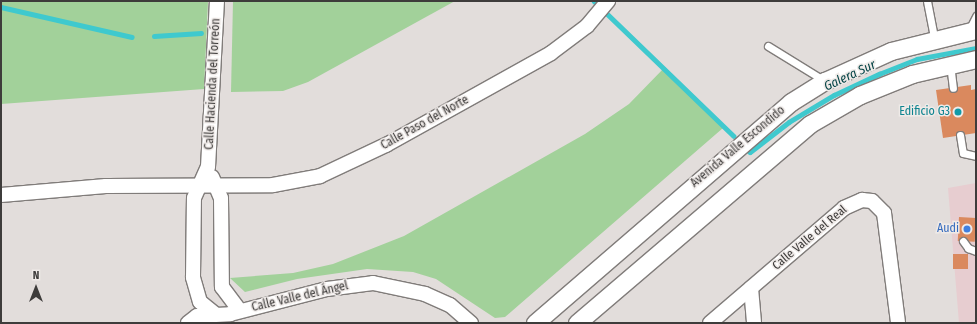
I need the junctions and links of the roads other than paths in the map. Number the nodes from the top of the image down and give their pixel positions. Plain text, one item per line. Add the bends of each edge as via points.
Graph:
1 (217, 1) edge
2 (608, 1) edge
3 (928, 1) edge
4 (976, 16) edge
5 (972, 31) edge
6 (934, 38) junction
7 (768, 46) dead end
8 (976, 59) edge
9 (950, 64) junction
10 (825, 81) junction
11 (953, 88) dead end
12 (960, 135) dead end
13 (976, 156) edge
14 (208, 167) junction
15 (201, 185) junction
16 (216, 185) junction
17 (1, 195) edge
18 (963, 242) dead end
19 (976, 251) edge
20 (751, 288) junction
21 (240, 311) junction
22 (214, 319) edge
23 (188, 323) edge
24 (471, 323) edge
25 (535, 323) edge
26 (577, 323) edge
27 (710, 323) edge
28 (754, 323) edge
29 (898, 323) edge

1 - 14 street, Calle Hacienda del Torreón
2 - 16 street, Calle Paso del Norte via 587,26 551,53 347,166 320,176 272,186
3 - 6 lane
4 - 5 lane
5 - 6 street, Avenida Valle Escondido
6 - 10 street, Avenida Valle Escondido via 891,51
7 - 10 lane
8 - 9 street
9 - 11 lane
9 - 26 street via 860,95 810,124
10 - 25 street, Avenida Valle Escondido via 762,125
12 - 13 lane via 964,153
14 - 15 street, Calle Hacienda del Torreón
14 - 16 street, Calle Hacienda del Torreón
15 - 16 street, Calle Paso del Norte
15 - 17 street, Calle Paso del Norte via 106,186
15 - 22 street, Calle Hacienda del Torreón via 194,198 193,277 198,299
16 - 21 street, Calle Hacienda del Torreón via 221,198 222,287
18 - 19 lane via 968,248
20 - 27 street, Calle Valle del Real
20 - 28 street
20 - 29 street, Calle Valle del Real via 844,208 858,201 872,201 884,213 887,225
21 - 22 street, Calle Valle del Ángel
21 - 24 street, Calle Valle del Ángel via 327,289 373,283 425,294 450,305
22 - 23 street, Calle Valle del Ángel via 197,316

